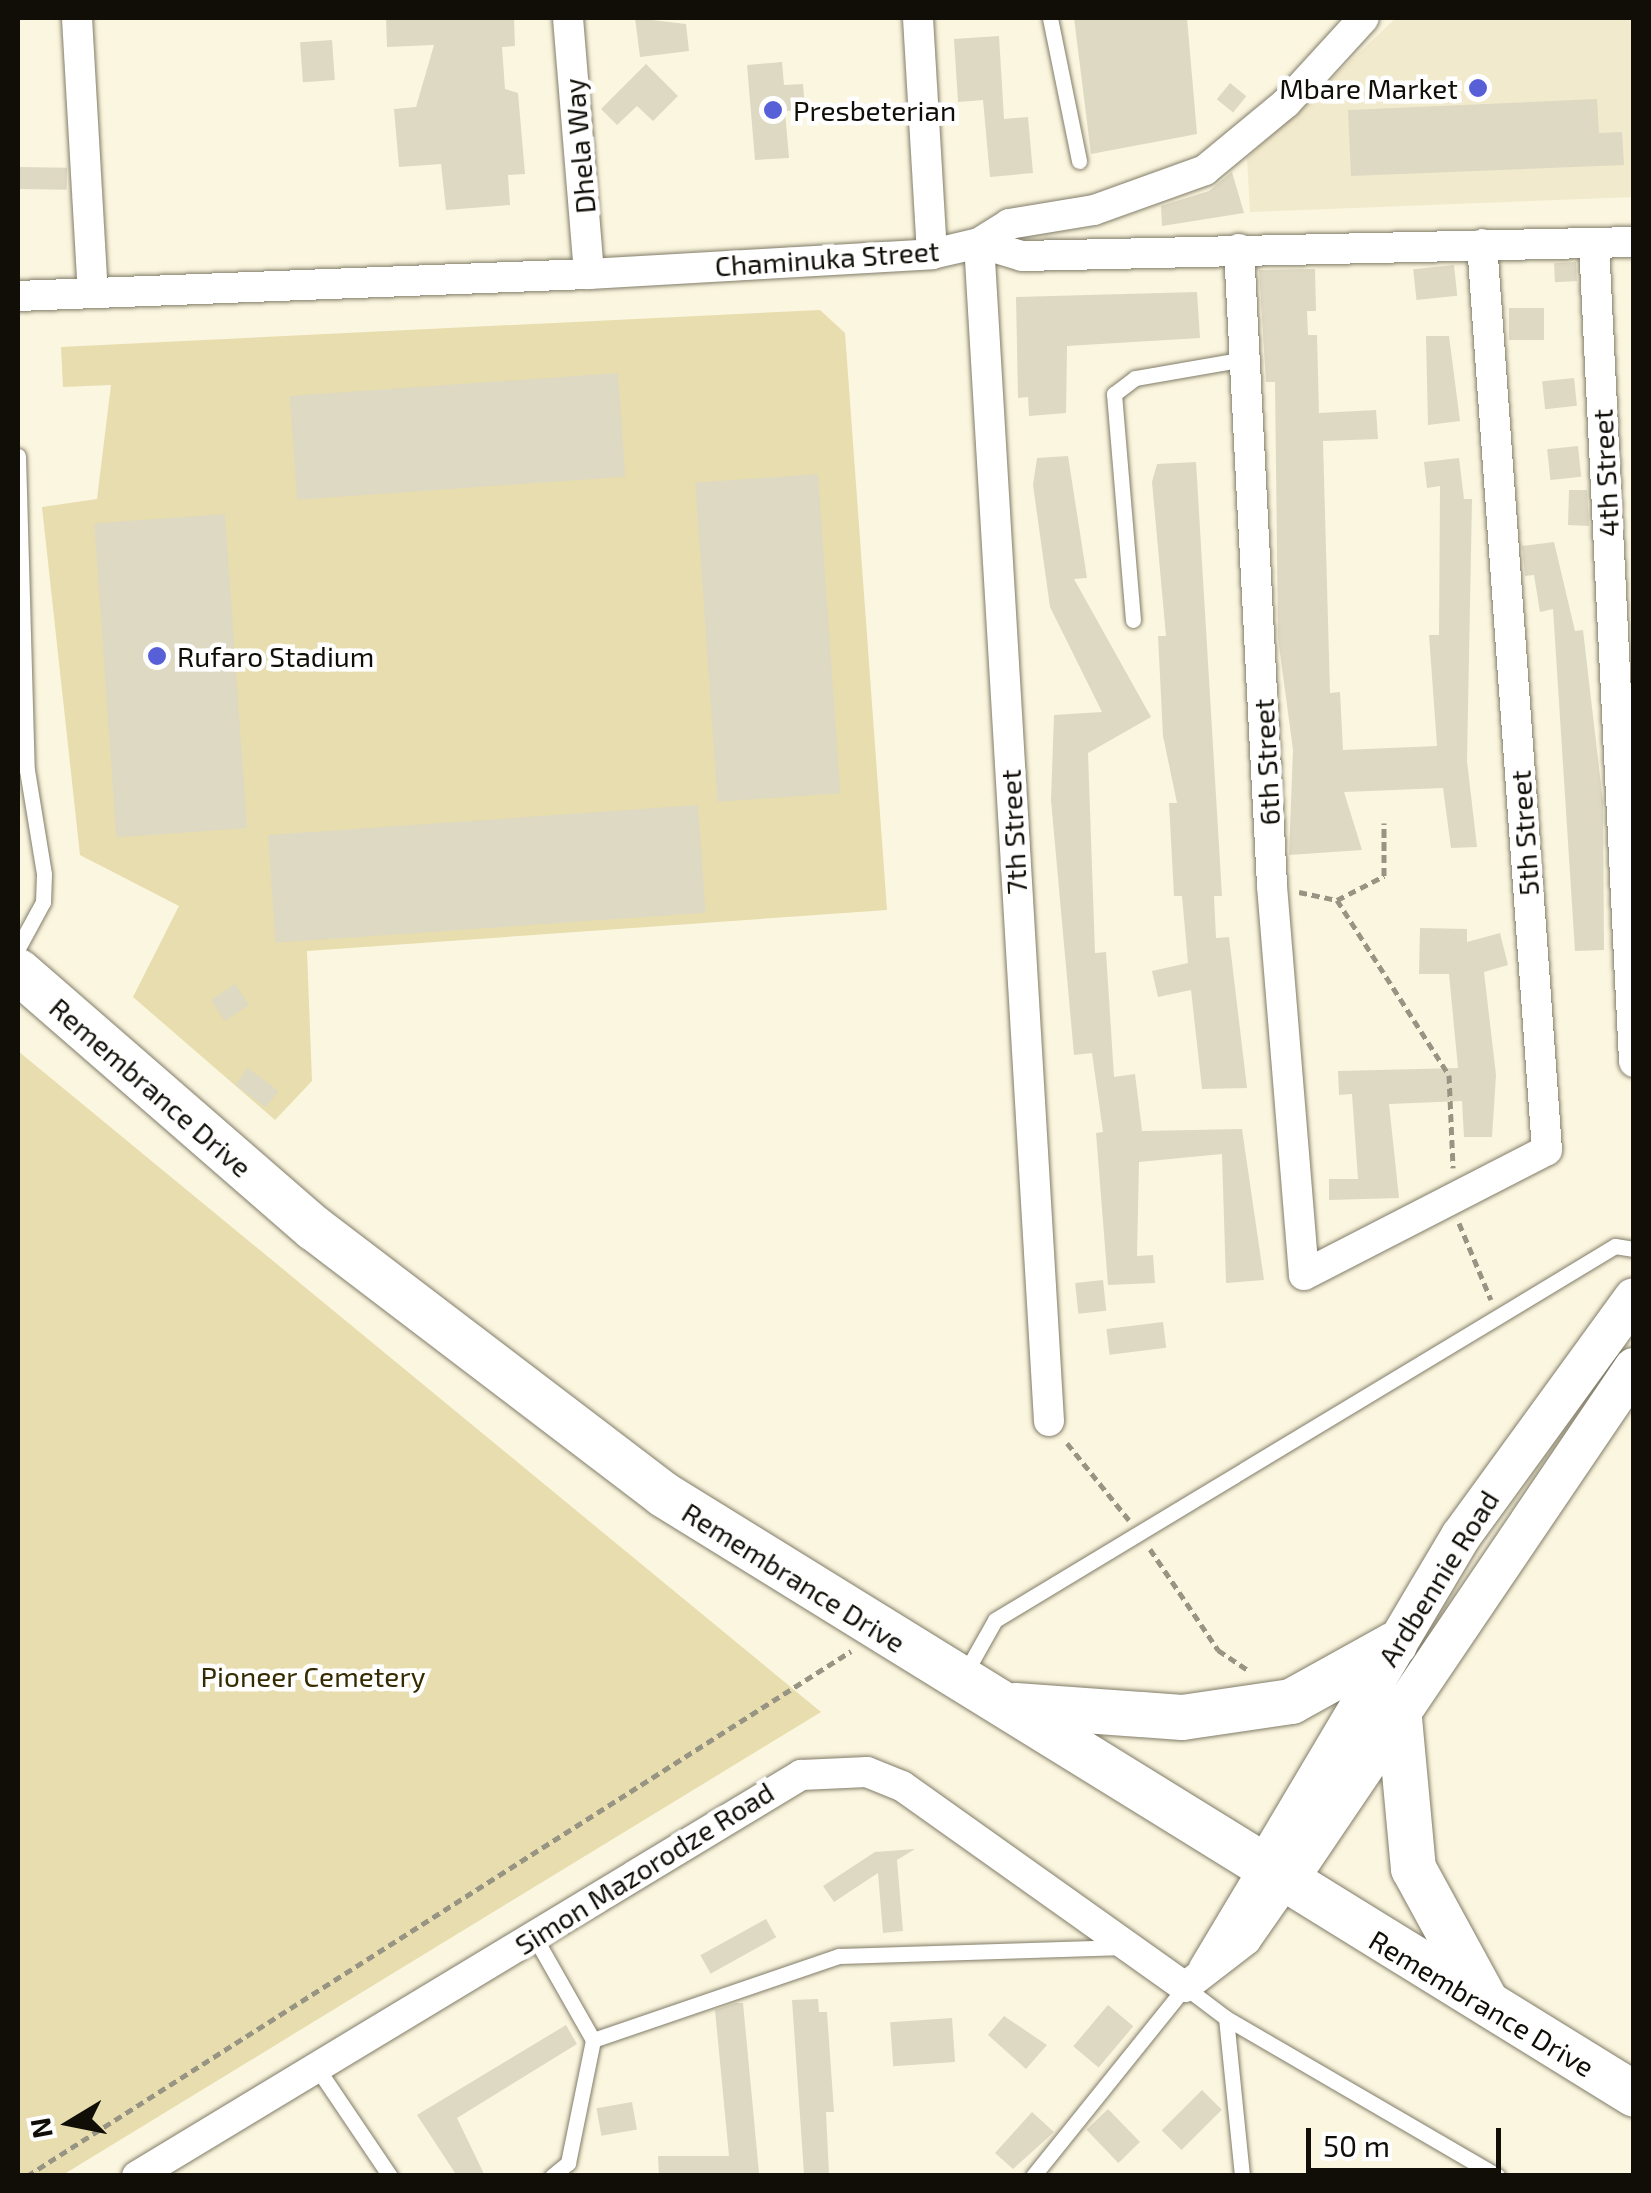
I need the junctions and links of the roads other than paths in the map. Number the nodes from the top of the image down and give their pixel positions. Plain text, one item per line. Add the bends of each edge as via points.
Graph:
1 (77, 18) edge
2 (568, 18) edge
3 (918, 18) edge
4 (1050, 18) edge
5 (1364, 18) edge
6 (1079, 161) dead end
7 (1634, 242) edge
8 (979, 243) junction
9 (1594, 243) junction
10 (1482, 244) junction
11 (1239, 249) junction
12 (932, 254) junction
13 (589, 274) junction
14 (93, 293) junction
15 (18, 296) edge
16 (1245, 360) junction
17 (18, 456) edge
18 (1133, 620) dead end
19 (1625, 742) edge
20 (18, 948) edge
21 (18, 972) edge
22 (1634, 1062) edge
23 (1634, 1250) edge
24 (1304, 1275) joint
25 (1634, 1298) edge
26 (1634, 1368) edge
27 (1049, 1421) road end
28 (1394, 1644) junction
29 (962, 1678) junction
30 (1008, 1704) junction
31 (1398, 1707) junction
32 (1274, 1878) junction
33 (534, 1936) junction
34 (1118, 1947) junction
35 (1192, 1981) junction
36 (1492, 2010) junction
37 (1226, 2018) junction
38 (592, 2040) junction
39 (315, 2066) junction
40 (1634, 2094) edge
41 (136, 2176) edge
42 (390, 2176) edge
43 (552, 2176) edge
44 (1034, 2176) edge
45 (1242, 2176) edge
46 (1497, 2176) edge

1 - 14 street
2 - 13 street, Dhela Way
3 - 12 street
4 - 6 lane
5 - 8 street via 1286,103 1205,170 1094,210 1009,224
7 - 9 street, Chaminuka Street
8 - 11 street, Chaminuka Street via 1022,256
8 - 12 street, Chaminuka Street
8 - 27 street, 7th Street
9 - 10 street, Chaminuka Street
9 - 19 street, 4th Street
10 - 11 street, Chaminuka Street
10 - 24 street, 5th Street via 1547,1150
11 - 16 street, 6th Street
12 - 13 street, Chaminuka Street
13 - 14 street, Chaminuka Street
14 - 15 street, Chaminuka Street
16 - 18 lane via 1136,378 1114,394
16 - 24 street, 6th Street via 1272,886
17 - 20 lane via 27,770 44,874 43,902
19 - 22 street, 4th Street
21 - 29 main road, Remembrance Drive via 514,1389 882,1634
23 - 29 lane via 1614,1246 995,1620
25 - 28 main road, Ardbennie Road via 1569,1377
26 - 31 main road, Ardbennie Road
28 - 30 main road via 1291,1700 1182,1717
28 - 32 main road, Ardbennie Road
29 - 30 main road, Remembrance Drive
30 - 32 main road, Remembrance Drive
31 - 32 main road, Ardbennie Road
31 - 36 main road via 1412,1868 1430,1913
32 - 35 street
32 - 36 main road, Remembrance Drive
33 - 34 street, Simon Mazorodze Road via 772,1786 833,1770 902,1786
33 - 38 lane
33 - 39 street, Simon Mazorodze Road
34 - 35 street, Simon Mazorodze Road
34 - 38 lane via 839,1956
35 - 37 lane
35 - 44 lane
36 - 40 main road, Remembrance Drive
37 - 45 lane
37 - 46 lane
38 - 43 lane via 568,2163
39 - 41 street, Simon Mazorodze Road
39 - 42 lane

